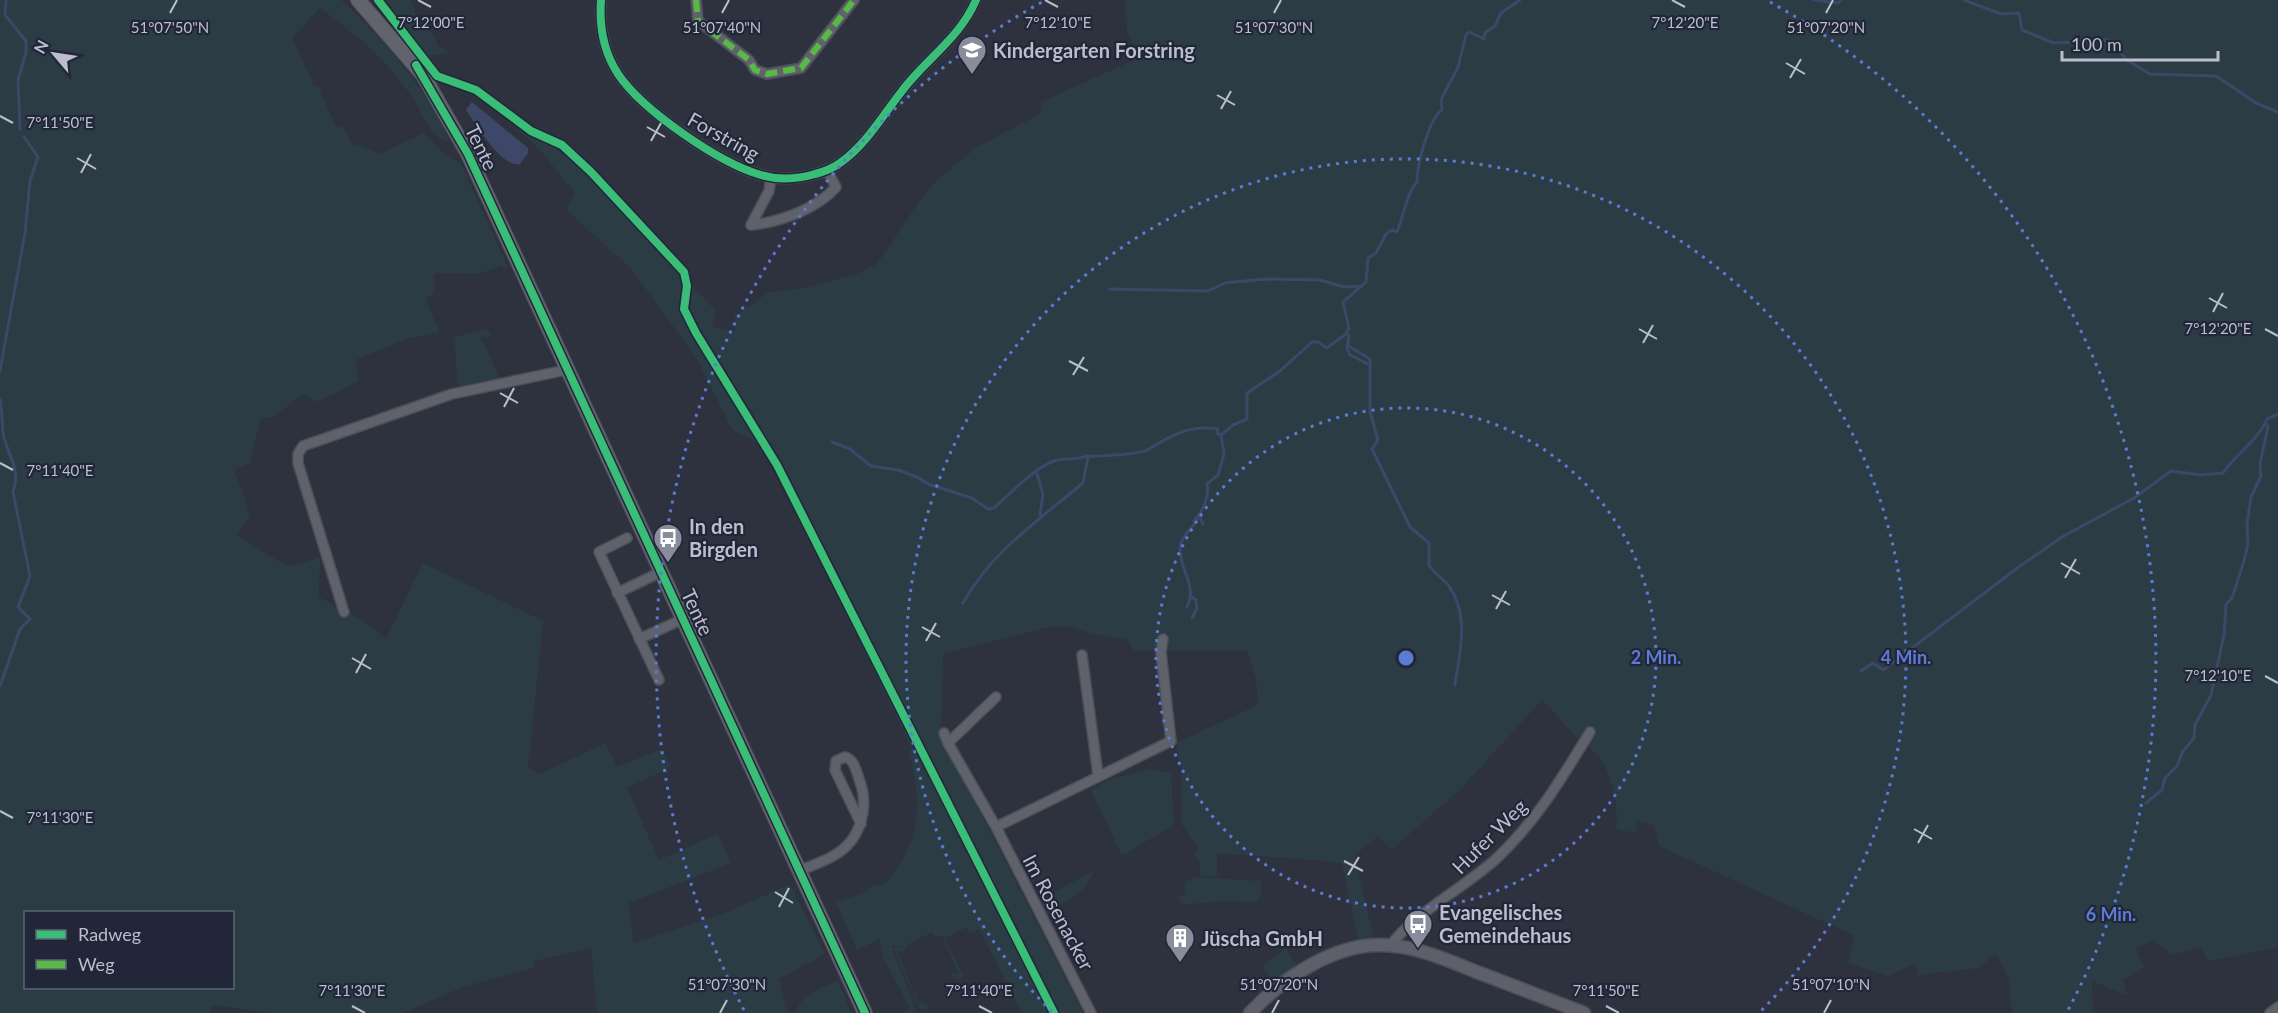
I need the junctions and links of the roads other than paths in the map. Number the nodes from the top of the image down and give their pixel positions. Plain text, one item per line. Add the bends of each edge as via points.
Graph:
1 (358, 0) edge
2 (601, 0) edge
3 (696, 0) edge
4 (854, 0) edge
5 (976, 0) edge
6 (827, 170) junction
7 (771, 177) junction
8 (567, 370) junction
9 (627, 538) dead end
10 (661, 572) junction
11 (617, 593) junction
12 (344, 612) dead end
13 (683, 619) junction
14 (639, 639) junction
15 (1163, 639) dead end
16 (1082, 656) dead end
17 (659, 680) dead end
18 (996, 697) dead end
19 (1590, 732) dead end
20 (944, 733) dead end
21 (948, 743) junction
22 (1098, 775) junction
23 (861, 824) junction
24 (996, 827) junction
25 (799, 871) junction
26 (1391, 945) junction
27 (2278, 1007) edge
28 (865, 1013) edge
29 (1091, 1013) edge
30 (1250, 1013) edge
31 (1584, 1013) edge
32 (2270, 1013) edge

1 - 8 main road, Tente via 402,48 435,94 468,154
2 - 7 street, Forstring via 601,27 609,59 645,104 730,162
3 - 4 street via 698,21 748,60 755,70 767,74 801,68
5 - 6 street, Forstring via 958,32 907,85 868,135 840,164
6 - 7 street, Forstring via 799,178
6 - 7 street via 836,187 826,199 771,223 751,225
8 - 10 main road, Tente
8 - 12 street via 452,394 303,446 298,463
9 - 11 street via 599,552
10 - 11 street, Tente
10 - 13 main road, Tente
11 - 14 street
13 - 14 street, Tente
13 - 25 main road, Tente
14 - 17 street
15 - 22 street via 1161,652 1171,741
16 - 22 street
18 - 21 street
19 - 26 street, Hufer Weg via 1551,797 1498,857 1401,932
20 - 21 street, Im Rosenacker
21 - 24 street, Im Rosenacker
22 - 24 street
23 - 23 street via 864,790 853,762 844,757 836,761 835,770
23 - 25 street via 850,844
24 - 29 street, Im Rosenacker
25 - 28 main road, Tente
26 - 30 street via 1363,946 1329,957 1285,984
26 - 31 street via 1432,955
27 - 32 street

